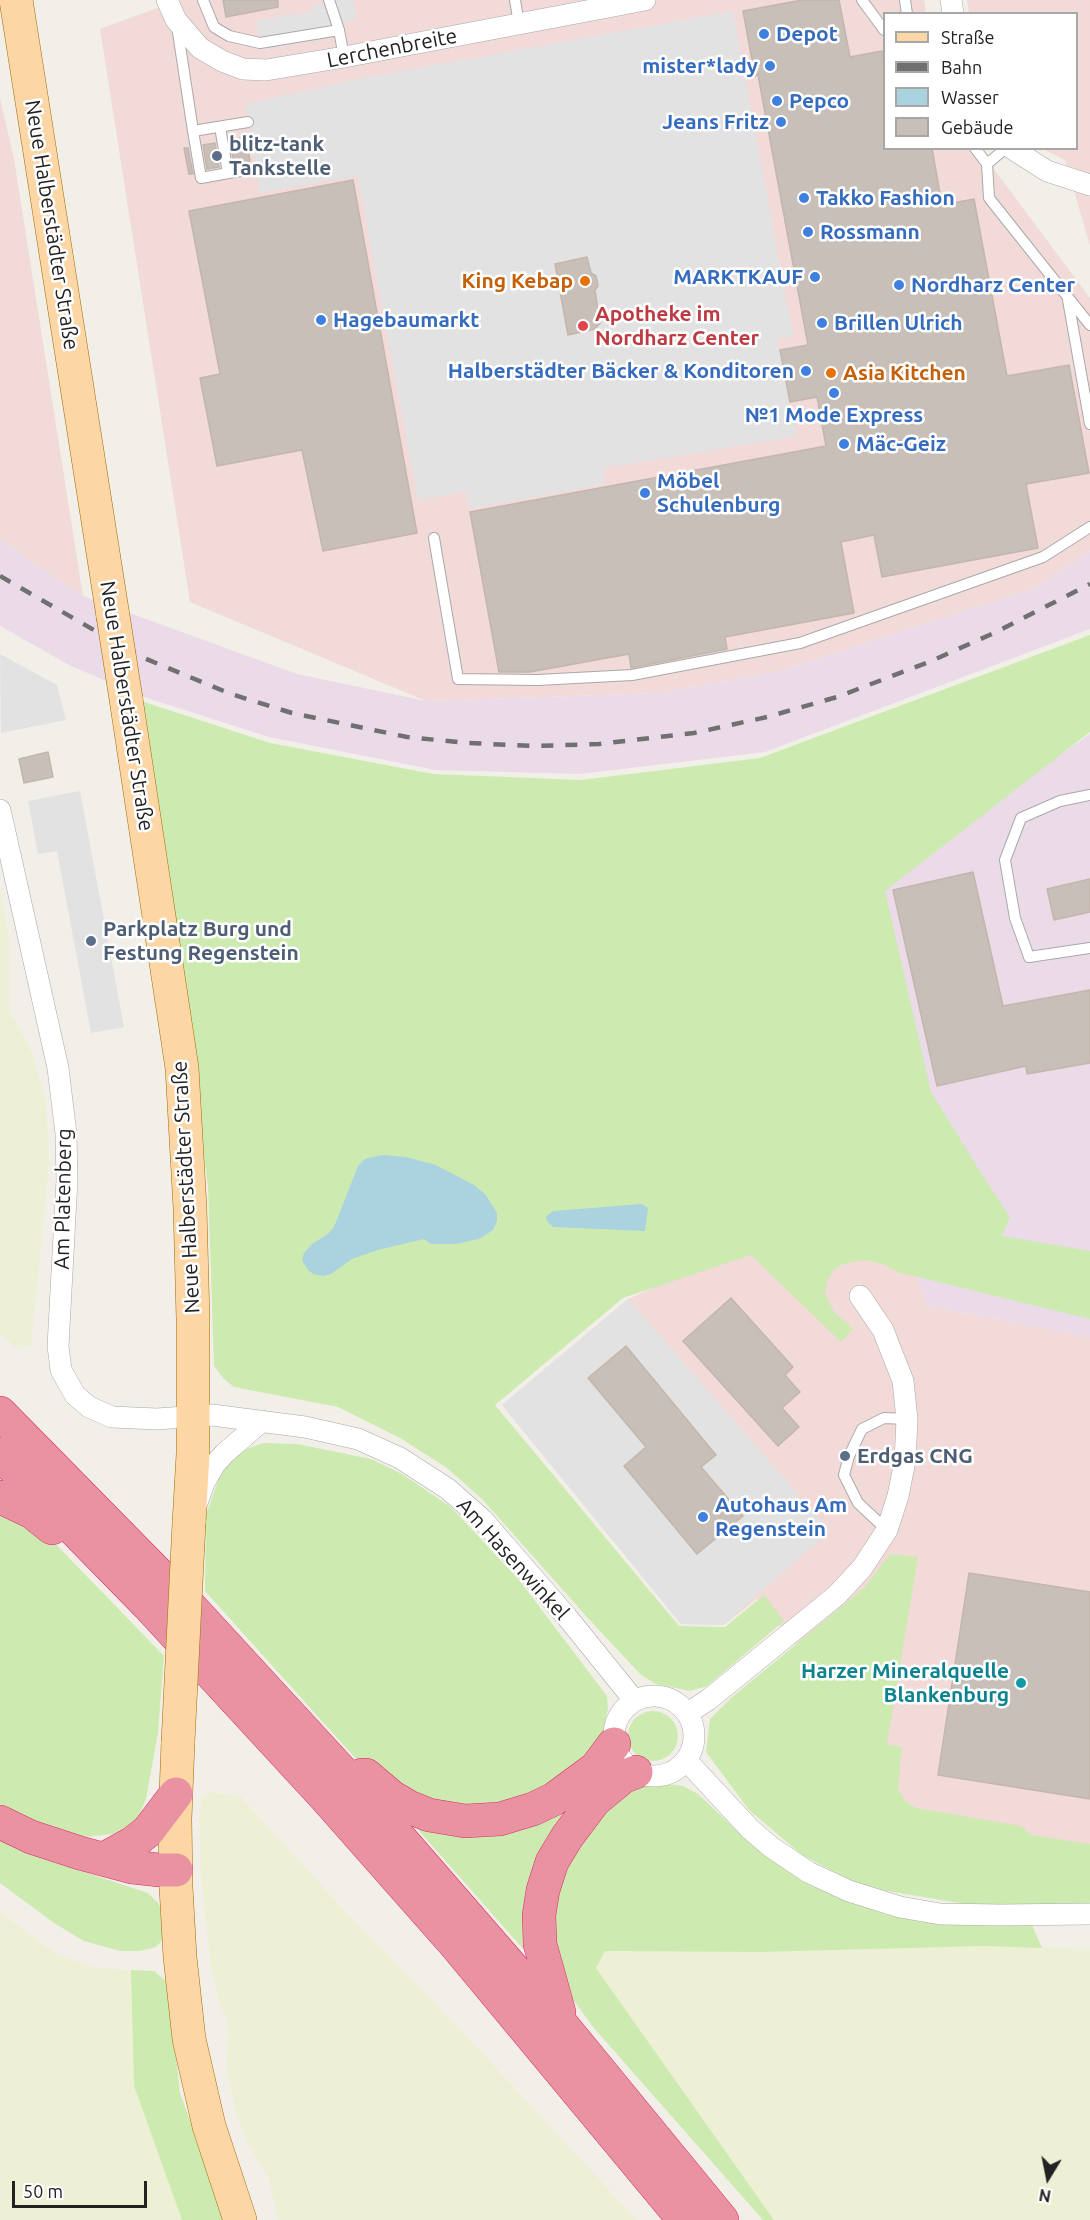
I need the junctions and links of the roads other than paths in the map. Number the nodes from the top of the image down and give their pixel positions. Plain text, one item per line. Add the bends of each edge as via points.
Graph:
1 (17, 0) edge
2 (167, 0) edge
3 (203, 0) edge
4 (329, 0) edge
5 (515, 0) edge
6 (645, 0) edge
7 (861, 0) edge
8 (176, 20) junction
9 (519, 24) junction
10 (883, 28) edge
11 (339, 30) junction
12 (352, 56) junction
13 (248, 122) dead end
14 (220, 127) junction
15 (194, 131) junction
16 (976, 150) edge
17 (1005, 150) edge
18 (1011, 150) edge
19 (987, 164) junction
20 (256, 168) dead end
21 (228, 173) junction
22 (1090, 184) edge
23 (1068, 298) junction
24 (1090, 325) edge
25 (1090, 424) edge
26 (1090, 527) edge
27 (434, 538) dead end
28 (1090, 795) edge
29 (0, 810) edge
30 (1090, 948) edge
31 (860, 1296) dead end
32 (0, 1413) edge
33 (193, 1415) junction
34 (907, 1419) junction
35 (262, 1421) junction
36 (0, 1454) edge
37 (0, 1497) edge
38 (189, 1523) junction
39 (886, 1530) junction
40 (84, 1539) junction
41 (634, 1700) junction
42 (688, 1713) junction
43 (614, 1744) junction
44 (686, 1760) junction
45 (636, 1772) junction
46 (345, 1775) junction
47 (176, 1794) junction
48 (0, 1822) edge
49 (104, 1859) junction
50 (176, 1870) junction
51 (1090, 1914) edge
52 (563, 2026) junction
53 (240, 2220) edge
54 (684, 2220) edge
55 (722, 2220) edge

1 - 33 main road, Neue Halberstädter Straße, bridge via 182,1068 191,1244
2 - 8 street, Lerchenbreite
3 - 11 lane via 214,27 228,36 260,43
4 - 11 lane
5 - 9 lane
6 - 9 street, Lerchenbreite
7 - 10 lane
8 - 12 street, Lerchenbreite via 200,48 243,69 286,68
8 - 15 lane
9 - 12 street, Lerchenbreite
11 - 12 lane
13 - 14 lane
14 - 15 lane
14 - 21 lane
15 - 21 lane via 201,178
16 - 19 lane
17 - 19 lane
18 - 22 street via 1047,171
19 - 23 lane via 988,198
20 - 21 lane
23 - 24 lane
23 - 25 lane
26 - 27 lane via 1043,557 800,643 632,675 538,680 458,679
28 - 30 lane via 1060,801 1021,818 1005,860 1015,918 1029,957
29 - 33 street, Am Platenberg via 57,1061 65,1123 67,1180 58,1346 61,1370 75,1395 101,1413 129,1419
31 - 34 street via 884,1330 903,1381
32 - 46 highway via 184,1600
33 - 35 street, Am Hasenwinkel
33 - 38 main road, Neue Halberstädter Straße
34 - 39 street via 906,1461
34 - 39 lane via 884,1418 862,1429 844,1475 858,1503
35 - 38 street via 215,1464
35 - 41 street, Am Hasenwinkel via 358,1439 400,1458 448,1489 501,1539
36 - 40 highway
37 - 40 highway via 32,1512 62,1539
38 - 47 main road, Neue Halberstädter Straße, bridge
39 - 42 street via 862,1568 837,1594
40 - 54 highway via 262,1727 424,1909
41 - 42 street via 661,1696
41 - 43 street via 617,1719
42 - 44 street via 694,1734
43 - 45 street via 622,1761
43 - 46 highway via 596,1768 554,1799 493,1820 465,1821 429,1815 392,1797 366,1775
44 - 45 street via 666,1774
44 - 51 street via 771,1847 808,1872 849,1891 900,1907 940,1914
45 - 52 highway via 606,1790 585,1812 552,1862 543,1890 540,1944
46 - 52 highway
47 - 49 highway via 148,1832
47 - 50 main road, Neue Halberstädter Straße
48 - 49 highway via 31,1838
49 - 50 highway via 142,1868
50 - 53 main road, Neue Halberstädter Straße via 180,1957 191,2049 208,2126
52 - 55 highway

